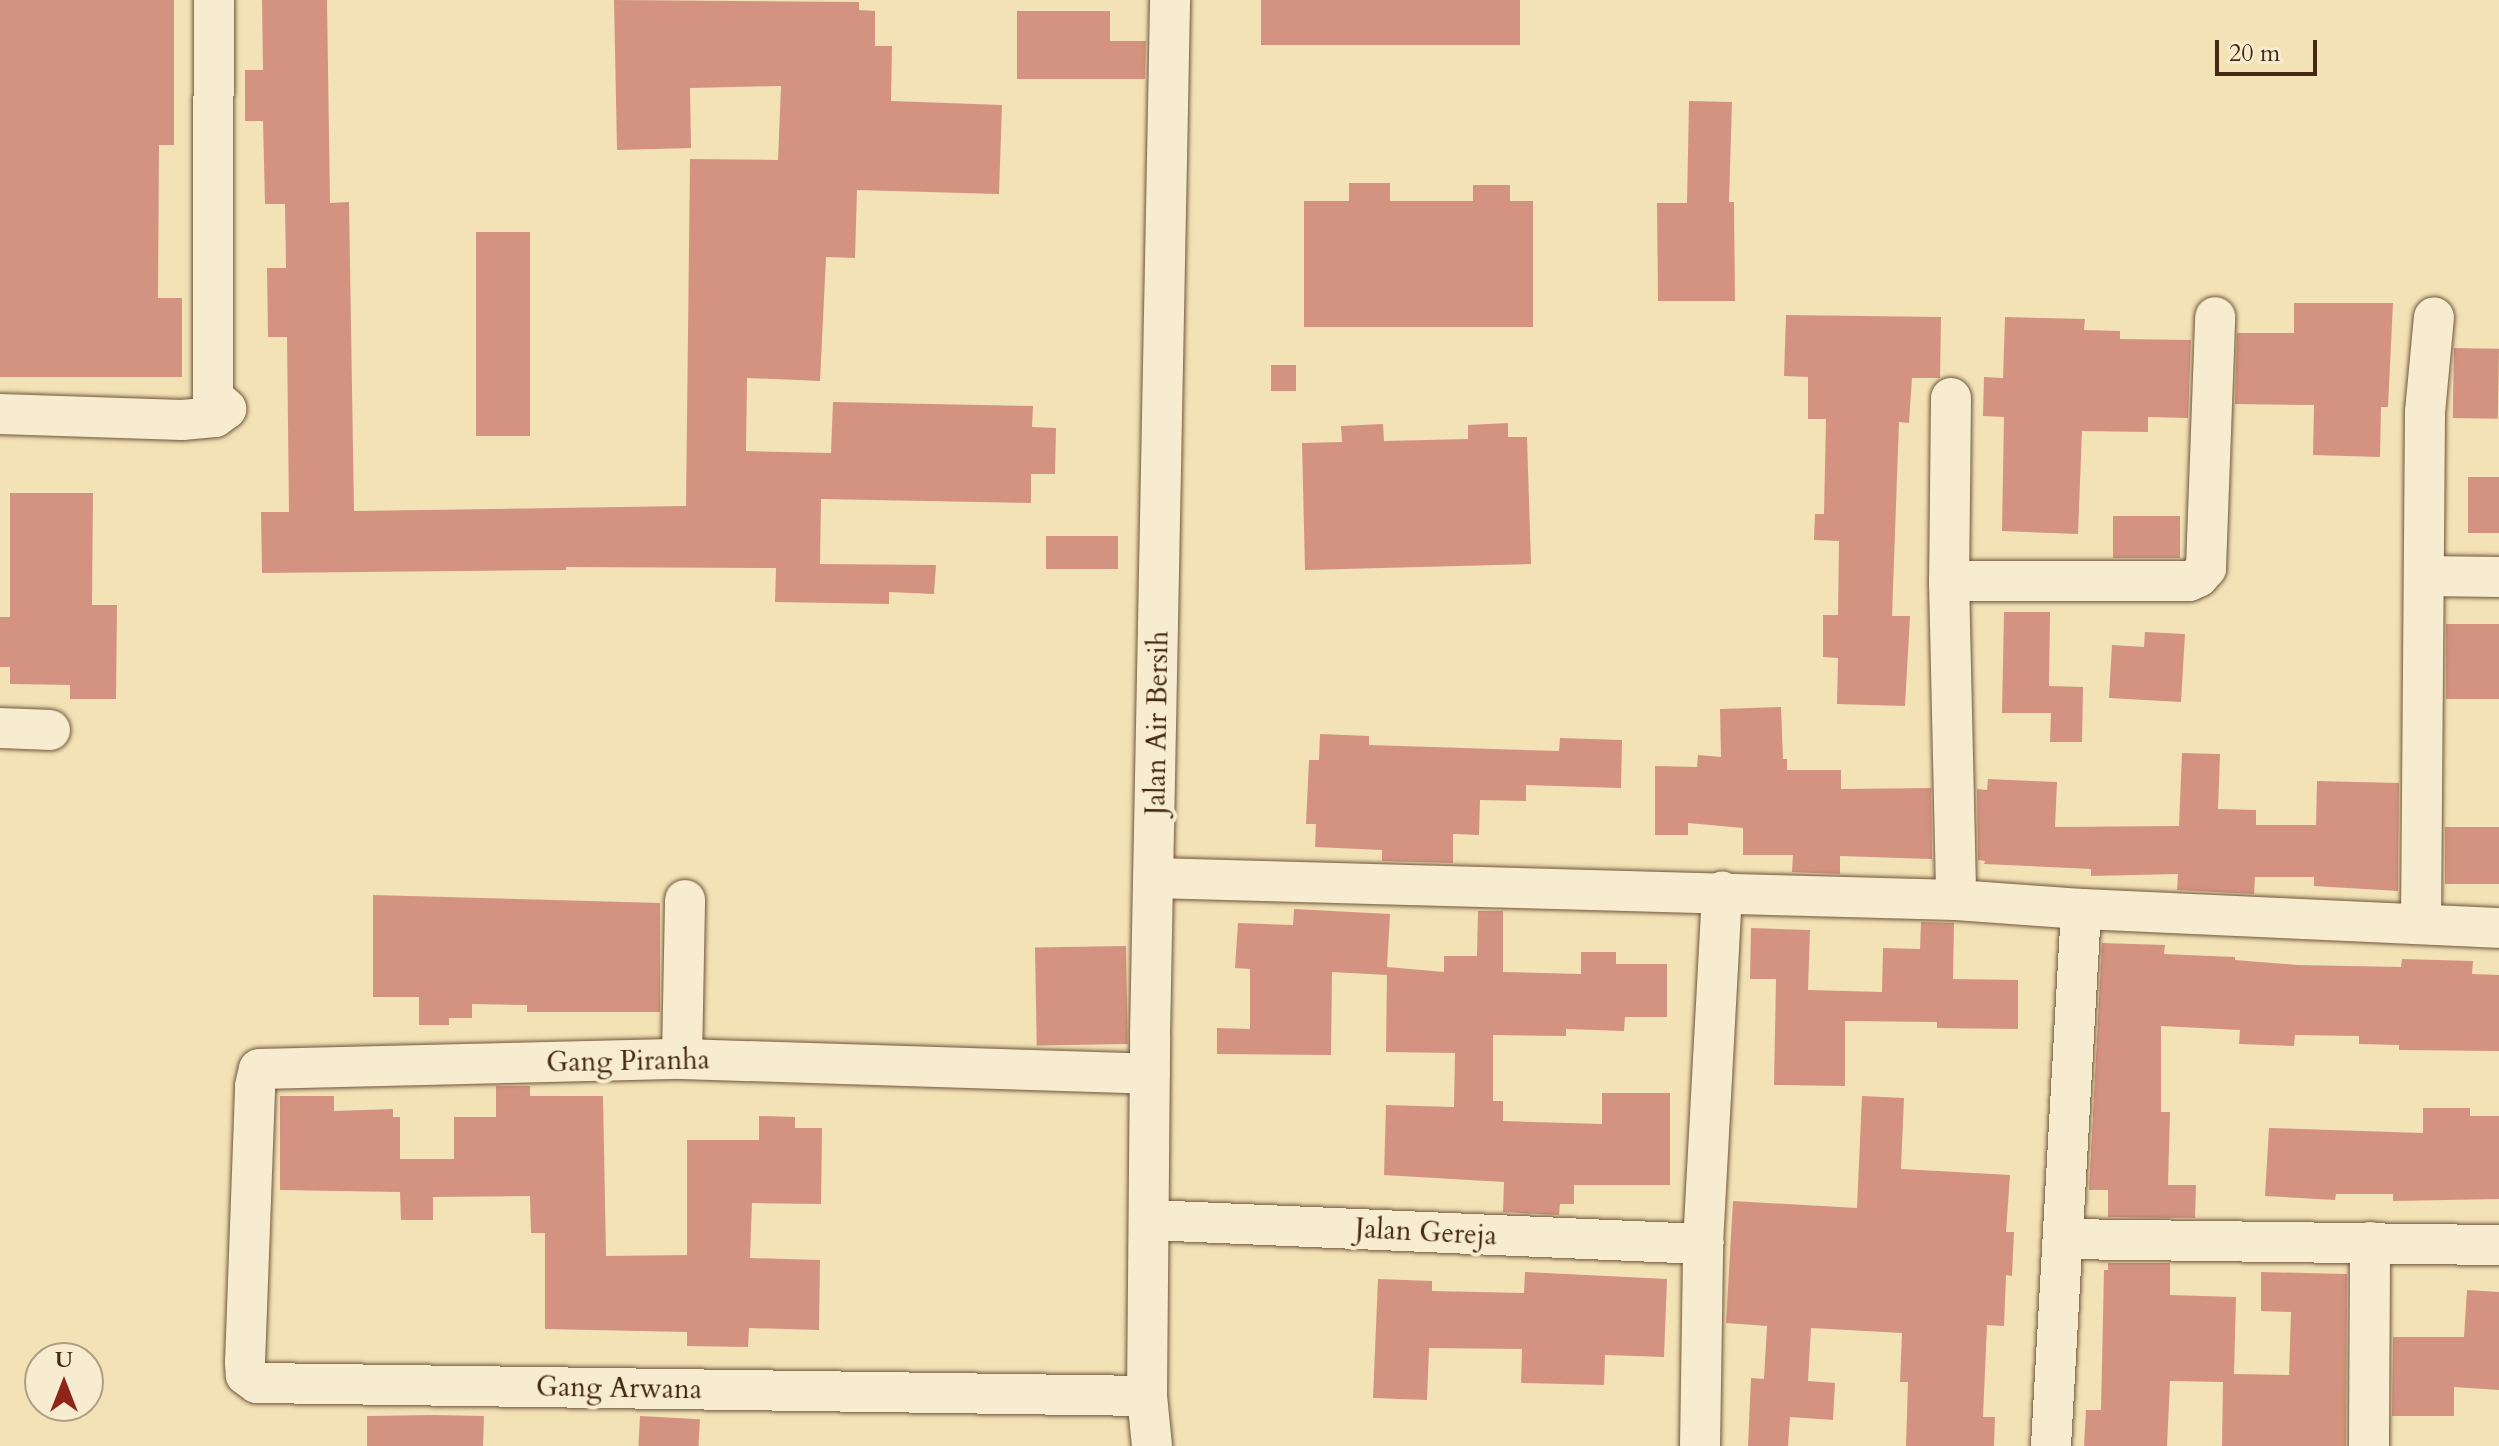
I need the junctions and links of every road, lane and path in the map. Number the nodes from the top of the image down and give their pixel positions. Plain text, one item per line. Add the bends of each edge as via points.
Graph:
1 (214, 0) edge
2 (1170, 0) edge
3 (2215, 317) dead end
4 (2434, 317) dead end
5 (1951, 398) dead end
6 (0, 414) edge
7 (2425, 576) junction
8 (2499, 577) edge
9 (1949, 581) junction
10 (0, 728) edge
11 (50, 730) dead end
12 (1154, 878) junction
13 (1722, 892) junction
14 (685, 900) dead end
15 (1956, 900) junction
16 (2081, 909) junction
17 (2421, 923) junction
18 (2499, 928) edge
19 (682, 1059) junction
20 (1150, 1074) junction
21 (1150, 1220) junction
22 (250, 1222) joint
23 (2063, 1239) junction
24 (2370, 1242) junction
25 (1703, 1244) junction
26 (2499, 1245) edge
27 (1147, 1396) junction
28 (1152, 1446) edge
29 (1700, 1446) edge
30 (2051, 1446) edge
31 (2369, 1446) edge

1 - 6 street via 213,397 226,409 215,417 182,420
2 - 12 street, Jalan Air Bersih
3 - 9 street via 2206,568 2198,577
4 - 7 street via 2425,412
5 - 9 street
7 - 8 street
7 - 17 street
9 - 15 street
10 - 11 street
12 - 13 street
12 - 20 street, Jalan Air Bersih
13 - 15 street
13 - 25 street
14 - 19 street
15 - 16 street
16 - 17 street
16 - 23 street
17 - 18 street
19 - 20 street, Gang Piranha
19 - 22 street, Gang Piranha via 259,1069
20 - 21 street, Jalan Air Bersih
21 - 25 street, Jalan Gereja
21 - 27 street, Jalan Air Bersih
22 - 27 street, Gang Arwana via 245,1363 246,1375 257,1383
23 - 24 street
23 - 30 street
24 - 26 street
24 - 31 street
25 - 29 street
27 - 28 street, Jalan Air Bersih

